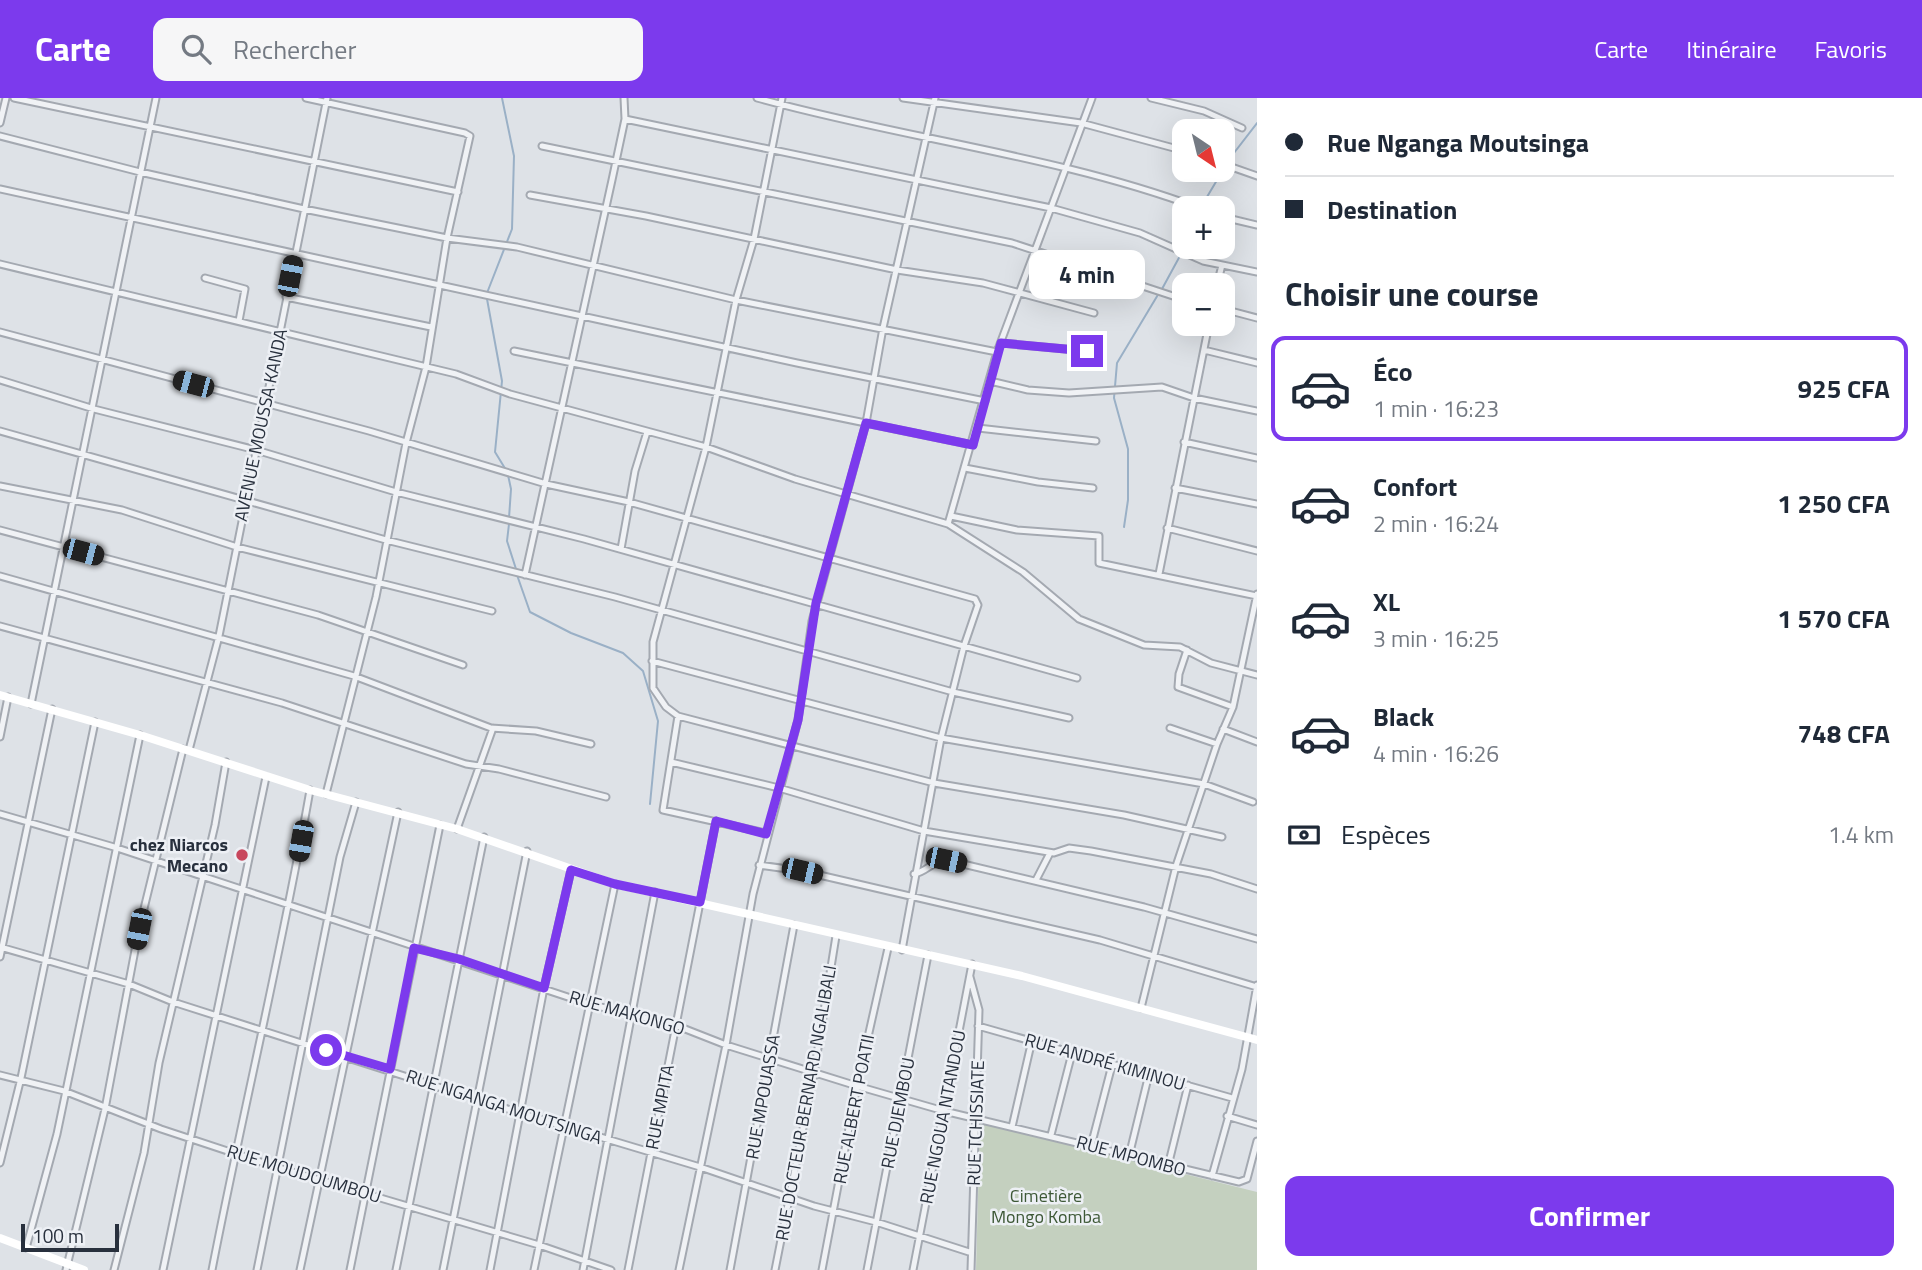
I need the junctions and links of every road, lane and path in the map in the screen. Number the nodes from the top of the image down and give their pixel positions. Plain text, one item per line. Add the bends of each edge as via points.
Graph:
1 (6, 98) edge
2 (14, 98) edge
3 (156, 98) edge
4 (306, 98) edge
5 (624, 98) edge
6 (757, 98) edge
7 (904, 98) edge
8 (1092, 98) edge
9 (1152, 98) edge
10 (326, 100) edge
11 (782, 101) edge
12 (935, 101) edge
13 (625, 119) junction
14 (0, 123) edge
15 (1081, 123) junction
16 (149, 127) junction
17 (1242, 128) dead end
18 (0, 136) edge
19 (927, 137) junction
20 (542, 146) dead end
21 (1172, 148) edge
22 (773, 149) junction
23 (314, 163) junction
24 (616, 163) junction
25 (1066, 166) junction
26 (1236, 169) edge
27 (140, 172) junction
28 (1257, 176) edge
29 (917, 180) junction
30 (0, 189) edge
31 (764, 191) junction
32 (458, 192) junction
33 (530, 195) dead end
34 (1172, 199) edge
35 (1051, 208) junction
36 (304, 209) junction
37 (605, 211) junction
38 (130, 216) junction
39 (1235, 220) edge
40 (908, 223) junction
41 (1257, 225) edge
42 (447, 239) junction
43 (754, 239) junction
44 (1036, 249) junction
45 (295, 254) junction
46 (0, 264) edge
47 (592, 265) junction
48 (1222, 265) junction
49 (897, 270) junction
50 (1257, 272) edge
51 (1220, 273) edge
52 (205, 278) dead end
53 (439, 284) junction
54 (116, 291) junction
55 (1020, 292) junction
56 (1172, 296) edge
57 (286, 297) junction
58 (736, 300) junction
59 (1235, 312) edge
60 (1094, 313) dead end
61 (581, 315) junction
62 (1257, 318) edge
63 (239, 321) junction
64 (431, 327) junction
65 (883, 328) junction
66 (281, 331) junction
67 (0, 332) edge
68 (1206, 336) edge
69 (1001, 343) junction
70 (727, 345) junction
71 (514, 351) dead end
72 (1087, 351) dead end
73 (1203, 351) junction
74 (997, 352) junction
75 (103, 359) junction
76 (571, 361) junction
77 (1257, 363) edge
78 (426, 367) junction
79 (874, 376) junction
80 (0, 380) edge
81 (990, 381) junction
82 (718, 393) junction
83 (1194, 398) junction
84 (985, 401) junction
85 (265, 403) junction
86 (94, 408) junction
87 (563, 408) junction
88 (1257, 411) edge
89 (866, 423) junction
90 (978, 428) junction
91 (0, 431) edge
92 (647, 432) junction
93 (1096, 441) dead end
94 (406, 443) junction
95 (1184, 443) junction
96 (973, 445) junction
97 (706, 447) junction
98 (256, 450) junction
99 (85, 454) junction
100 (1257, 458) edge
101 (965, 468) junction
102 (546, 484) junction
103 (0, 486) edge
104 (1093, 488) dead end
105 (1175, 488) junction
106 (396, 492) junction
107 (847, 493) junction
108 (73, 502) junction
109 (245, 502) junction
110 (629, 502) junction
111 (1257, 504) edge
112 (951, 516) junction
113 (686, 519) junction
114 (948, 524) junction
115 (536, 528) junction
116 (1167, 528) junction
117 (0, 530) edge
118 (386, 540) junction
119 (62, 547) junction
120 (237, 547) junction
121 (621, 549) junction
122 (1257, 551) edge
123 (827, 559) junction
124 (675, 565) junction
125 (1159, 574) junction
126 (525, 575) junction
127 (0, 576) edge
128 (378, 584) junction
129 (227, 590) junction
130 (52, 592) junction
131 (1257, 596) edge
132 (816, 603) junction
133 (492, 611) dead end
134 (661, 611) junction
135 (0, 626) edge
136 (366, 629) junction
137 (219, 636) junction
138 (45, 638) junction
139 (964, 646) junction
140 (1188, 650) junction
141 (808, 651) junction
142 (652, 661) junction
143 (463, 665) dead end
144 (1241, 673) junction
145 (1257, 675) edge
146 (354, 676) junction
147 (1077, 678) dead end
148 (205, 682) junction
149 (953, 692) junction
150 (4, 696) edge
151 (801, 699) junction
152 (31, 704) junction
153 (1233, 707) junction
154 (52, 709) junction
155 (678, 716) junction
156 (1069, 718) dead end
157 (95, 722) junction
158 (342, 722) junction
159 (493, 728) junction
160 (1170, 728) dead end
161 (1223, 729) junction
162 (140, 735) junction
163 (0, 737) edge
164 (942, 738) junction
165 (1257, 742) edge
166 (591, 744) dead end
167 (792, 744) junction
168 (1217, 744) junction
169 (186, 750) junction
170 (226, 762) junction
171 (671, 762) junction
172 (478, 765) junction
173 (266, 777) junction
174 (934, 783) junction
175 (1204, 784) junction
176 (779, 788) junction
177 (310, 790) junction
178 (326, 794) junction
179 (606, 797) dead end
180 (356, 802) junction
181 (1253, 802) dead end
182 (398, 812) junction
183 (0, 814) edge
184 (27, 821) junction
185 (716, 821) junction
186 (440, 825) junction
187 (1189, 828) junction
188 (457, 829) junction
189 (924, 831) junction
190 (766, 834) junction
191 (71, 835) junction
192 (1222, 837) dead end
193 (484, 838) junction
194 (114, 847) junction
195 (527, 851) junction
196 (1050, 853) junction
197 (157, 861) junction
198 (759, 865) junction
199 (1176, 866) junction
200 (571, 870) junction
201 (914, 874) junction
202 (203, 877) junction
203 (1037, 880) junction
204 (615, 884) junction
205 (1257, 889) edge
206 (242, 890) junction
207 (655, 892) junction
208 (910, 896) junction
209 (700, 902) junction
210 (289, 907) junction
211 (1163, 912) junction
212 (751, 914) junction
213 (328, 920) junction
214 (794, 925) junction
215 (372, 933) junction
216 (835, 936) junction
217 (1257, 939) edge
218 (1, 948) edge
219 (414, 948) junction
220 (888, 948) junction
221 (902, 951) junction
222 (928, 955) junction
223 (1153, 955) junction
224 (0, 957) edge
225 (459, 959) junction
226 (45, 961) junction
227 (972, 964) junction
228 (91, 973) junction
229 (502, 975) junction
230 (970, 977) junction
231 (129, 984) junction
232 (1257, 986) edge
233 (544, 988) junction
234 (173, 1002) junction
235 (589, 1004) junction
236 (1141, 1008) junction
237 (632, 1014) junction
238 (217, 1016) junction
239 (675, 1025) junction
240 (978, 1026) junction
241 (260, 1030) junction
242 (1245, 1037) junction
243 (1032, 1040) junction
244 (1257, 1040) edge
245 (304, 1043) junction
246 (726, 1045) junction
247 (1072, 1053) junction
248 (348, 1057) junction
249 (770, 1057) junction
250 (1112, 1065) junction
251 (390, 1069) junction
252 (814, 1073) junction
253 (1149, 1074) junction
254 (0, 1075) edge
255 (21, 1078) junction
256 (434, 1085) junction
257 (1188, 1085) junction
258 (857, 1086) junction
259 (64, 1091) junction
260 (1232, 1098) junction
261 (901, 1099) junction
262 (478, 1100) junction
263 (105, 1109) junction
264 (944, 1111) junction
265 (520, 1113) junction
266 (1227, 1116) junction
267 (977, 1117) junction
268 (148, 1124) junction
269 (1257, 1125) edge
270 (565, 1126) junction
271 (1012, 1127) junction
272 (1051, 1135) junction
273 (192, 1139) junction
274 (608, 1140) junction
275 (1257, 1141) edge
276 (1091, 1146) junction
277 (652, 1152) junction
278 (236, 1153) junction
279 (1129, 1156) junction
280 (0, 1163) edge
281 (1168, 1166) junction
282 (700, 1167) junction
283 (279, 1168) junction
284 (1212, 1176) junction
285 (320, 1180) junction
286 (747, 1183) junction
287 (366, 1194) junction
288 (790, 1197) junction
289 (410, 1206) junction
290 (833, 1211) junction
291 (454, 1220) junction
292 (876, 1222) junction
293 (497, 1233) junction
294 (920, 1236) junction
295 (0, 1238) edge
296 (539, 1245) junction
297 (26, 1248) junction
298 (969, 1252) junction
299 (585, 1261) junction
300 (66, 1267) edge
301 (84, 1270) edge
302 (114, 1270) edge
303 (163, 1270) edge
304 (212, 1270) edge
305 (257, 1270) edge
306 (300, 1270) edge
307 (350, 1270) edge
308 (396, 1270) edge
309 (443, 1270) edge
310 (490, 1270) edge
311 (534, 1270) edge
312 (583, 1270) edge
313 (611, 1270) edge
314 (628, 1270) edge
315 (680, 1270) edge
316 (730, 1270) edge
317 (775, 1270) edge
318 (822, 1270) edge
319 (867, 1270) edge
320 (914, 1270) edge
321 (971, 1270) edge

1 - 14 street
2 - 16 street
3 - 16 street
4 - 10 street
5 - 13 street
6 - 11 street
7 - 12 street
8 - 15 street
9 - 17 street via 1203,111
10 - 23 street, AVENUE MOUSSA KANDA
10 - 32 street via 468,134
11 - 19 street
11 - 22 street
12 - 15 street
12 - 19 street
13 - 22 street
13 - 24 street
15 - 21 street
15 - 25 street
16 - 23 street
16 - 27 street
18 - 27 street
19 - 25 street
19 - 29 street
20 - 24 street
22 - 29 street
22 - 31 street
23 - 32 street
23 - 36 street, AVENUE MOUSSA KANDA
24 - 31 street
24 - 37 street
25 - 34 street
25 - 35 street
26 - 28 street
27 - 36 street
27 - 38 street
29 - 35 street
29 - 40 street
30 - 38 street
31 - 40 street
31 - 43 street
32 - 42 street
33 - 37 street
35 - 44 street
35 - 48 street via 1140,233
36 - 42 street
36 - 45 street, AVENUE MOUSSA KANDA
37 - 43 street
37 - 47 street
38 - 45 street
38 - 54 street
39 - 41 street
40 - 44 street
40 - 49 street
42 - 47 street via 517,247
42 - 53 street
43 - 49 street
43 - 58 street
44 - 55 street
44 - 56 street
45 - 53 street
45 - 57 street, AVENUE MOUSSA KANDA
46 - 54 street
47 - 58 street
47 - 61 street
48 - 50 street
48 - 51 street
49 - 55 street
49 - 65 street
52 - 63 street via 245,289
53 - 61 street
53 - 64 street
54 - 63 street
54 - 75 street
55 - 60 street
55 - 69 street
57 - 64 street
57 - 66 street, AVENUE MOUSSA KANDA
58 - 65 street
58 - 70 street
59 - 62 street
61 - 70 street
61 - 76 street
63 - 66 street
64 - 78 street
65 - 74 street
65 - 79 street
66 - 78 street
66 - 85 street, AVENUE MOUSSA KANDA
67 - 75 street
68 - 73 street
69 - 72 street
69 - 74 street
70 - 79 street
70 - 82 street
71 - 76 street
73 - 77 street
73 - 83 street
74 - 81 street
75 - 85 street
75 - 86 street
76 - 82 street
76 - 87 street
78 - 87 street
78 - 94 street
79 - 84 street
79 - 89 street
80 - 86 street
81 - 83 street via 1069,393 1153,386
81 - 84 street
82 - 89 street
82 - 97 street
83 - 88 street
83 - 95 street
84 - 90 street
85 - 94 street
85 - 98 street, AVENUE MOUSSA KANDA
86 - 98 street
86 - 99 street
87 - 92 street
87 - 102 street
89 - 96 street
89 - 107 street
90 - 93 street
90 - 96 street
91 - 99 street
92 - 97 street
92 - 110 street
94 - 102 street
94 - 106 street
95 - 100 street
95 - 105 street
96 - 101 street
97 - 107 street
97 - 113 street
98 - 106 street
98 - 109 street, AVENUE MOUSSA KANDA
99 - 108 street
99 - 109 street
101 - 104 street
101 - 112 street
102 - 110 street
102 - 115 street
103 - 108 street
105 - 111 street
105 - 116 street
106 - 115 street
106 - 118 street
107 - 114 street
107 - 123 street
108 - 119 street
108 - 120 street via 122,510
109 - 118 street
109 - 120 street, AVENUE MOUSSA KANDA
110 - 113 street
110 - 121 street
112 - 114 street
112 - 125 street via 1017,530 1099,536 1099,563
113 - 123 street
113 - 124 street
114 - 140 street via 1023,572 1079,620 1144,645
115 - 121 street
115 - 126 street
116 - 122 street
116 - 125 street
117 - 119 street
118 - 126 street
118 - 128 street
119 - 129 street
119 - 130 street
120 - 128 street
120 - 129 street, AVENUE MOUSSA KANDA
121 - 124 street
123 - 132 street
123 - 139 street via 975,599 978,606
124 - 132 street
124 - 134 street
125 - 131 street
126 - 134 street
127 - 130 street
128 - 133 street
128 - 136 street
129 - 136 street
129 - 137 street, AVENUE MOUSSA KANDA
130 - 137 street
130 - 138 street
131 - 144 street
132 - 139 street
132 - 141 street
134 - 141 street
134 - 142 street
135 - 138 street
136 - 143 street
136 - 146 street
137 - 146 street
137 - 148 street, AVENUE MOUSSA KANDA
138 - 148 street
138 - 152 street
139 - 147 street
139 - 149 street
140 - 144 street
140 - 153 street via 1178,687
141 - 149 street
141 - 151 street
142 - 151 street
142 - 155 street via 653,688
144 - 145 street
144 - 153 street
146 - 158 street
146 - 159 street
148 - 158 street
148 - 169 street, AVENUE MOUSSA KANDA
149 - 156 street
149 - 164 street
150 - 152 street
150 - 163 street
151 - 164 street
151 - 167 street
152 - 154 street
153 - 161 street
154 - 157 street
154 - 184 street
155 - 167 street
155 - 171 street
157 - 162 street
157 - 191 street
158 - 172 street
158 - 178 street
159 - 166 street via 536,731
159 - 172 street
160 - 168 street
161 - 165 street
161 - 168 street
162 - 169 street
162 - 194 street
164 - 174 street
164 - 175 street
167 - 174 street
167 - 176 street
168 - 175 street
169 - 170 street
169 - 197 street, AVENUE MOUSSA KANDA
170 - 173 street
170 - 202 street
171 - 176 street
171 - 185 street via 663,810
172 - 179 street
172 - 188 street
173 - 177 street
173 - 206 street
174 - 187 street
174 - 189 street
175 - 181 street
175 - 187 street
176 - 189 street
176 - 190 street
177 - 178 street
177 - 210 street
178 - 180 street
180 - 182 street
180 - 213 street
182 - 186 street
182 - 215 street
183 - 184 street, RUE MAKONGO
184 - 191 street, RUE MAKONGO
184 - 218 street
185 - 190 street
185 - 209 street, RUE MPITA
186 - 188 street
186 - 219 street
187 - 192 street
187 - 199 street
188 - 193 street
189 - 196 street
189 - 201 street
190 - 198 street
191 - 194 street, RUE MAKONGO
191 - 226 street
193 - 195 street
193 - 225 street
194 - 197 street, RUE MAKONGO
194 - 228 street
195 - 200 street
195 - 229 street
196 - 199 street via 1069,848
196 - 203 street
197 - 202 street, RUE MAKONGO
197 - 231 street, AVENUE MOUSSA KANDA
198 - 208 street
198 - 212 street
199 - 205 street
199 - 211 street
200 - 204 street
200 - 233 street
201 - 203 street via 946,860
201 - 208 street
202 - 206 street, RUE MAKONGO
202 - 234 street
203 - 211 street
204 - 207 street
204 - 235 street
206 - 210 street, RUE MAKONGO
206 - 238 street
207 - 209 street
207 - 237 street
208 - 221 street
208 - 223 street
209 - 212 street
209 - 239 street, RUE MPITA
210 - 213 street, RUE MAKONGO
210 - 241 street
211 - 217 street
211 - 223 street
212 - 214 street
212 - 246 street
213 - 215 street, RUE MAKONGO
213 - 245 street
214 - 216 street
214 - 249 street, RUE MPOUASSA
215 - 219 street, RUE MAKONGO
215 - 248 street
216 - 220 street
216 - 252 street, RUE DOCTEUR BERNARD NGALIBALI
218 - 224 street
218 - 226 street, RUE NGANGA MOUTSINGA
219 - 225 street, RUE MAKONGO
219 - 251 street
220 - 221 street
220 - 258 street, RUE ALBERT POATII
221 - 222 street
222 - 227 street
222 - 261 street, RUE DJEMBOU
223 - 232 street
223 - 236 street
225 - 229 street, RUE MAKONGO
225 - 256 street
226 - 228 street, RUE NGANGA MOUTSINGA
226 - 255 street
227 - 230 street, RUE NGOUA NTANDOU
227 - 236 street
228 - 231 street, RUE NGANGA MOUTSINGA
228 - 259 street
229 - 233 street, RUE MAKONGO
229 - 262 street
230 - 240 street, RUE TCHISSIATE
230 - 264 street, RUE NGOUA NTANDOU
231 - 234 street, RUE NGANGA MOUTSINGA
231 - 263 street, AVENUE MOUSSA KANDA
232 - 242 street
233 - 235 street, RUE MAKONGO
233 - 265 street
234 - 238 street, RUE NGANGA MOUTSINGA
234 - 268 street
235 - 237 street, RUE MAKONGO
235 - 270 street
236 - 242 street
237 - 239 street, RUE MAKONGO
237 - 274 street
238 - 241 street, RUE NGANGA MOUTSINGA
238 - 273 street
239 - 246 street, RUE MAKONGO
239 - 277 street, RUE MPITA
240 - 243 street, RUE ANDRÉ KIMINOU
240 - 267 street, RUE TCHISSIATE
241 - 245 street, RUE NGANGA MOUTSINGA
241 - 278 street
242 - 244 street
242 - 260 street via 1244,1060
243 - 247 street, RUE ANDRÉ KIMINOU
243 - 271 street
245 - 248 street, RUE NGANGA MOUTSINGA
245 - 283 street
246 - 249 street, RUE MAKONGO
246 - 282 street
247 - 250 street, RUE ANDRÉ KIMINOU
247 - 272 street
248 - 251 street, RUE NGANGA MOUTSINGA
248 - 285 street
249 - 252 street, RUE MAKONGO
249 - 286 street, RUE MPOUASSA
250 - 253 street, RUE ANDRÉ KIMINOU
250 - 276 street
251 - 256 street, RUE NGANGA MOUTSINGA
251 - 287 street
252 - 258 street, RUE MAKONGO
252 - 288 street, RUE DOCTEUR BERNARD NGALIBALI
253 - 257 street, RUE ANDRÉ KIMINOU
253 - 279 street
254 - 255 street, RUE MOUDOUMBOU
255 - 259 street, RUE MOUDOUMBOU
255 - 280 street
256 - 262 street, RUE NGANGA MOUTSINGA
256 - 289 street
257 - 260 street, RUE ANDRÉ KIMINOU
257 - 281 street
258 - 261 street, RUE MAKONGO
258 - 290 street, RUE ALBERT POATII
259 - 263 street, RUE MOUDOUMBOU
259 - 297 street
260 - 266 street
261 - 264 street, RUE MAKONGO
261 - 292 street, RUE DJEMBOU
262 - 265 street, RUE NGANGA MOUTSINGA
262 - 291 street
263 - 268 street, RUE MOUDOUMBOU
263 - 300 street, AVENUE MOUSSA KANDA
264 - 267 street, RUE MAKONGO
264 - 294 street, RUE NGOUA NTANDOU
265 - 270 street, RUE NGANGA MOUTSINGA
265 - 293 street
266 - 269 street
266 - 284 street
267 - 271 street, RUE MPOMBO
267 - 298 street, RUE TCHISSIATE
268 - 273 street, RUE MOUDOUMBOU
268 - 302 street
270 - 274 street, RUE NGANGA MOUTSINGA
270 - 296 street
271 - 272 street, RUE MPOMBO
272 - 276 street, RUE MPOMBO
273 - 278 street, RUE MOUDOUMBOU
273 - 303 street
274 - 277 street, RUE NGANGA MOUTSINGA
274 - 299 street
275 - 284 street, RUE MPOMBO via 1247,1179 1239,1182
276 - 279 street, RUE MPOMBO
277 - 282 street, RUE NGANGA MOUTSINGA
277 - 314 street, RUE MPITA
278 - 283 street, RUE MOUDOUMBOU
278 - 304 street
279 - 281 street, RUE MPOMBO
281 - 284 street, RUE MPOMBO
282 - 286 street, RUE NGANGA MOUTSINGA
282 - 315 street
283 - 285 street, RUE MOUDOUMBOU
283 - 305 street
285 - 287 street, RUE MOUDOUMBOU
285 - 306 street
286 - 288 street, RUE NGANGA MOUTSINGA
286 - 316 street, RUE MPOUASSA
287 - 289 street, RUE MOUDOUMBOU
287 - 307 street
288 - 290 street, RUE NGANGA MOUTSINGA
288 - 317 street, RUE DOCTEUR BERNARD NGALIBALI
289 - 291 street, RUE MOUDOUMBOU
289 - 308 street
290 - 292 street, RUE NGANGA MOUTSINGA
290 - 318 street, RUE ALBERT POATII
291 - 293 street, RUE MOUDOUMBOU
291 - 309 street
292 - 294 street, RUE NGANGA MOUTSINGA
292 - 319 street, RUE DJEMBOU
293 - 296 street, RUE MOUDOUMBOU
293 - 310 street
294 - 298 street, RUE NGANGA MOUTSINGA
294 - 320 street, RUE NGOUA NTANDOU
295 - 297 street
296 - 299 street, RUE MOUDOUMBOU
296 - 311 street
297 - 300 street
298 - 321 street, RUE TCHISSIATE
299 - 312 street
299 - 313 street, RUE MOUDOUMBOU
300 - 301 street

